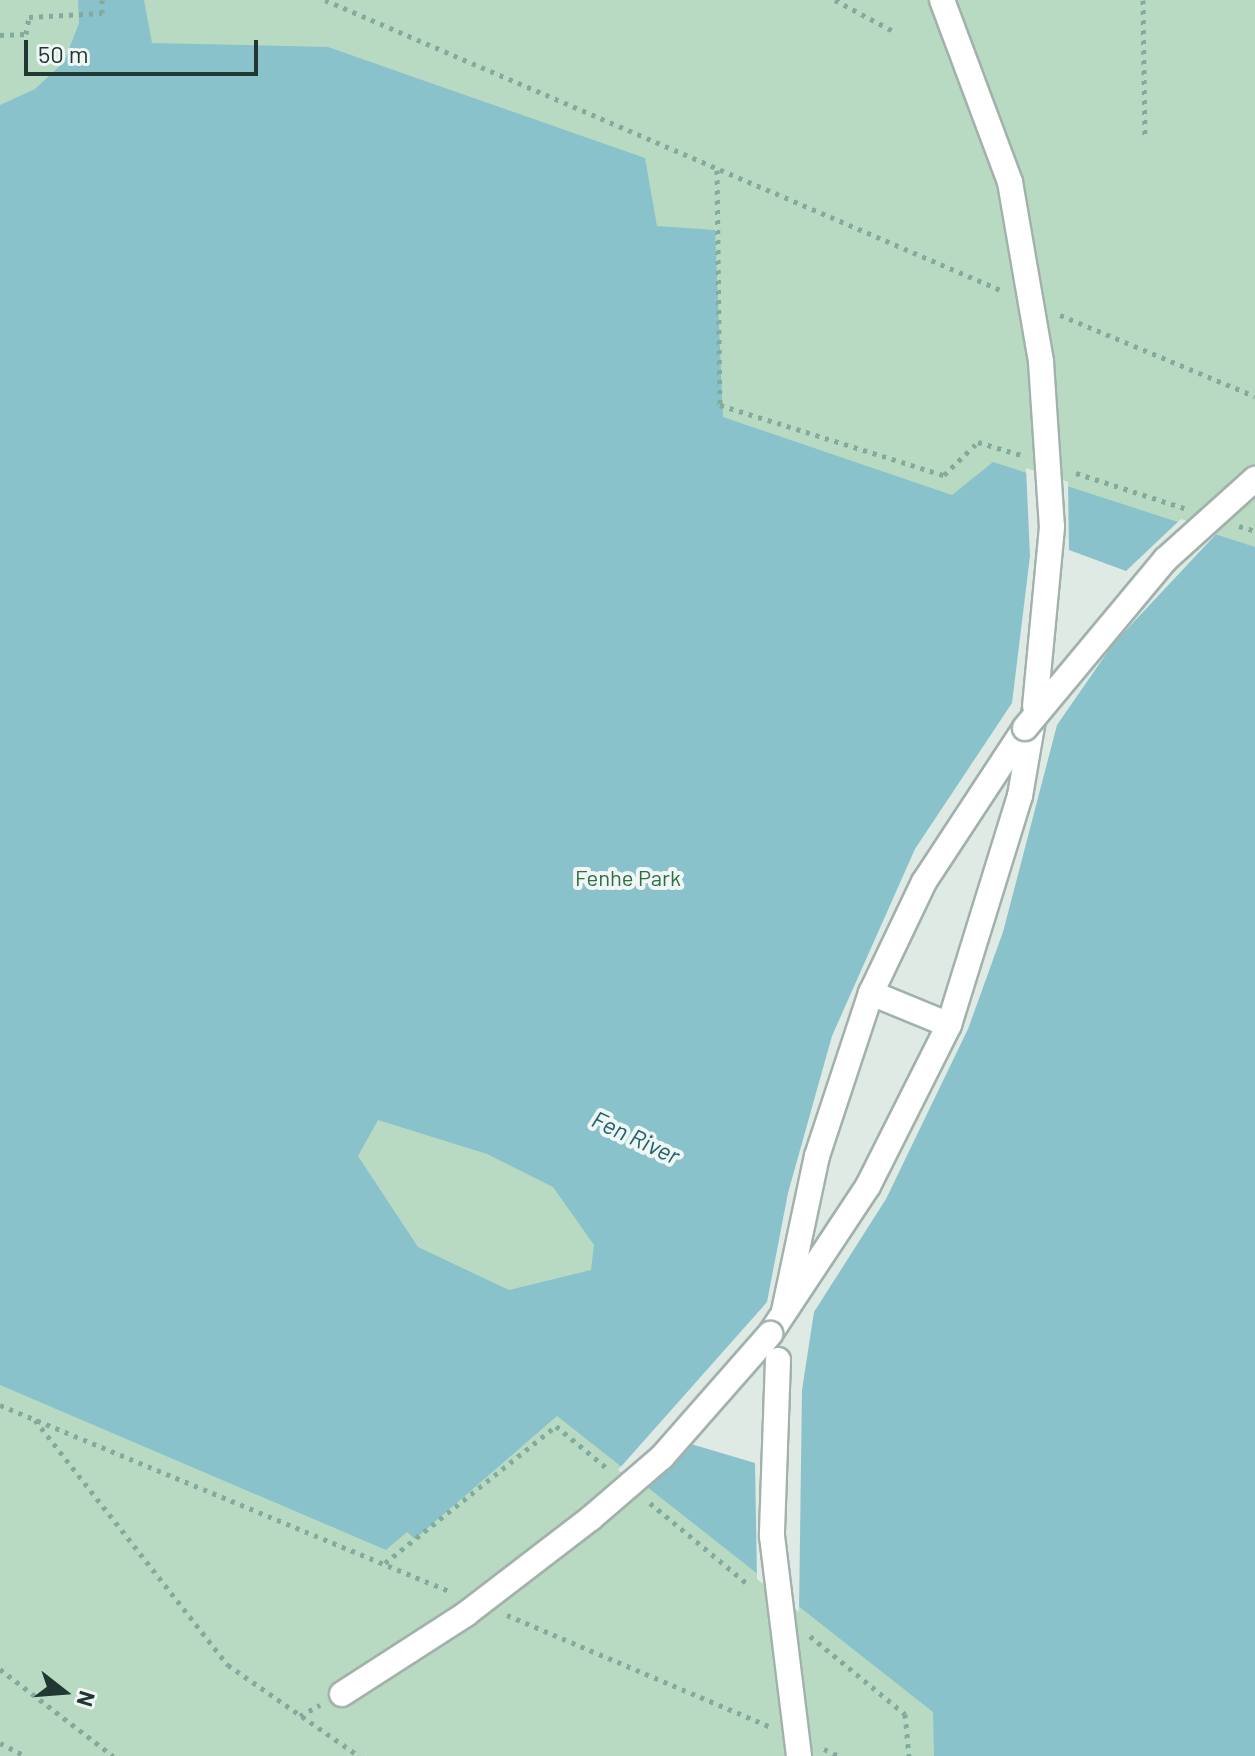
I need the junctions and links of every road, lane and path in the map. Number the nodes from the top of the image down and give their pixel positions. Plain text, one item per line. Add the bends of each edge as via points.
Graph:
1 (102, 0) edge
2 (325, 0) edge
3 (835, 0) edge
4 (942, 0) edge
5 (1143, 0) edge
6 (895, 32) dead end
7 (0, 35) edge
8 (1145, 139) dead end
9 (717, 170) junction
10 (1008, 293) dead end
11 (1051, 311) dead end
12 (1255, 396) edge
13 (1036, 460) dead end
14 (1065, 470) dead end
15 (1255, 479) edge
16 (1197, 512) dead end
17 (1226, 522) dead end
18 (1255, 531) edge
19 (871, 993) junction
20 (949, 1025) junction
21 (0, 1405) edge
22 (35, 1419) junction
23 (616, 1476) dead end
24 (641, 1496) dead end
25 (385, 1563) junction
26 (463, 1596) dead end
27 (762, 1596) dead end
28 (492, 1609) dead end
29 (798, 1626) dead end
30 (0, 1669) edge
31 (342, 1694) dead end
32 (782, 1731) dead end
33 (0, 1743) edge
34 (805, 1750) edge
35 (26, 1756) edge
36 (113, 1756) edge
37 (359, 1756) edge
38 (839, 1756) edge
39 (909, 1756) edge

1 - 7 path via 102,13 29,17 26,34
2 - 9 path
3 - 6 path
4 - 20 street, bridge via 1010,182 1041,362 1052,527 1020,796
5 - 8 path
9 - 10 path
9 - 13 path via 720,405 944,475 978,442
11 - 12 path
14 - 16 path
15 - 19 street, bridge via 1166,559 1025,728 930,870
17 - 18 path
19 - 20 street
19 - 34 street, bridge via 794,1246 778,1360 772,1536
20 - 31 street, bridge via 836,1241 770,1334 662,1457 519,1576
21 - 22 path
22 - 25 path
22 - 37 path via 228,1665
23 - 25 path via 556,1426
24 - 27 path
25 - 26 path
28 - 32 path
29 - 39 path via 905,1714
30 - 36 path
33 - 35 path
34 - 38 path

